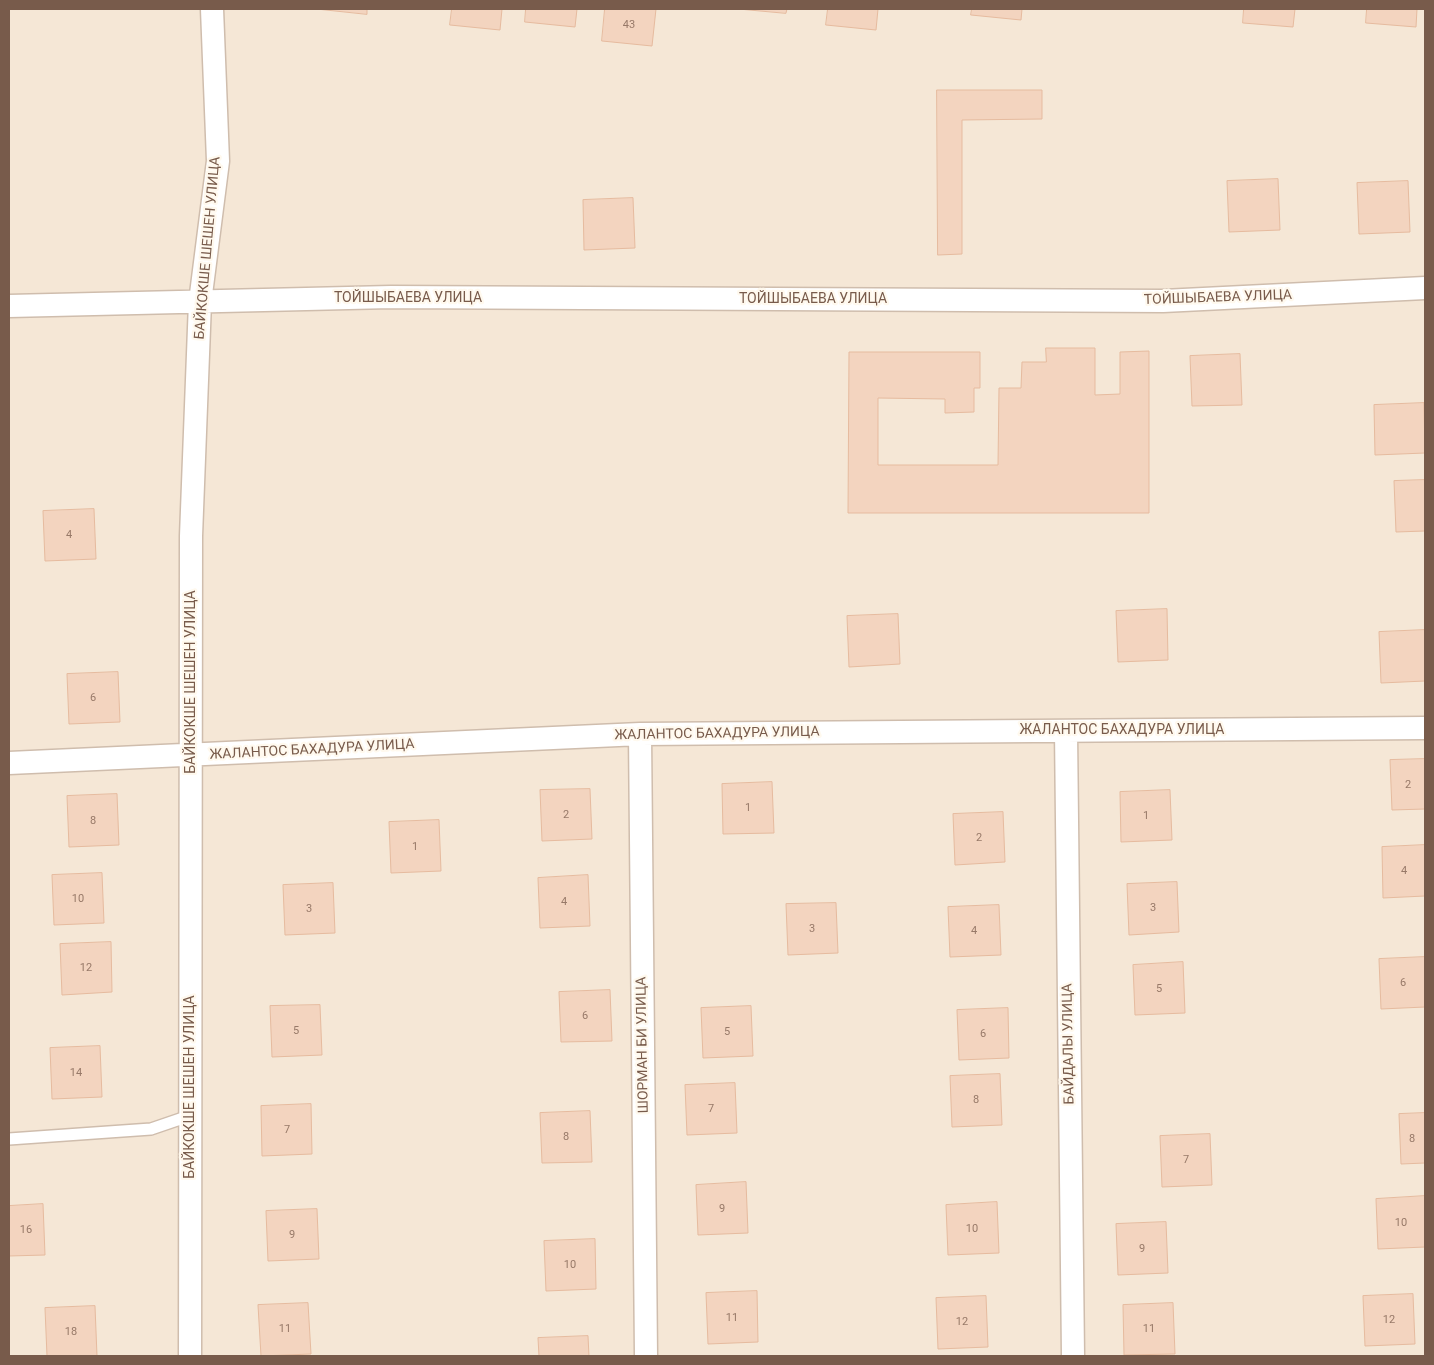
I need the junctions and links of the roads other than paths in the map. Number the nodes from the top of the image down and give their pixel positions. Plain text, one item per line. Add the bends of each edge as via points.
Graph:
1 (212, 9) edge
2 (1425, 288) edge
3 (200, 302) junction
4 (9, 306) edge
5 (1425, 728) edge
6 (1066, 731) junction
7 (640, 734) junction
8 (192, 756) junction
9 (9, 763) edge
10 (189, 1116) junction
11 (9, 1139) edge
12 (190, 1356) edge
13 (646, 1356) edge
14 (1072, 1356) edge

1 - 3 street, БАЙКОКШЕ ШЕШЕН УЛИЦА via 218,161
2 - 3 street, ТОЙШЫБАЕВА УЛИЦА via 1163,301 391,297
3 - 4 street, ТОЙШЫБАЕВА УЛИЦА
3 - 8 street, БАЙКОКШЕ ШЕШЕН УЛИЦА via 190,555
5 - 6 street, ЖАЛАНТОС БАХАДУРА УЛИЦА
6 - 7 street, ЖАЛАНТОС БАХАДУРА УЛИЦА
6 - 14 street, БАЙДАЛЫ УЛИЦА
7 - 8 street, ЖАЛАНТОС БАХАДУРА УЛИЦА
7 - 13 street, ШОРМАН БИ УЛИЦА
8 - 9 street, ЖАЛАНТОС БАХАДУРА УЛИЦА
8 - 10 street, БАЙКОКШЕ ШЕШЕН УЛИЦА
10 - 11 lane via 151,1129
10 - 12 street, БАЙКОКШЕ ШЕШЕН УЛИЦА

